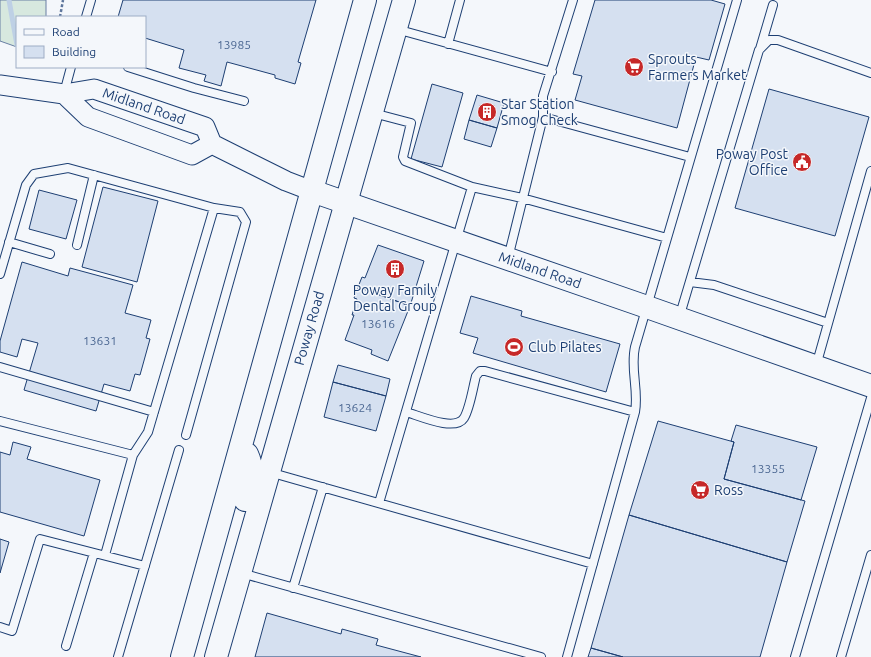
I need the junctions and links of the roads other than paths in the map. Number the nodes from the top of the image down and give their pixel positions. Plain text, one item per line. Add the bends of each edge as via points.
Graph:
1 (91, 0) edge
2 (365, 0) edge
3 (404, 0) edge
4 (460, 0) edge
5 (572, 0) edge
6 (737, 0) edge
7 (773, 5) dead end
8 (86, 16) edge
9 (396, 29) junction
10 (448, 44) junction
11 (759, 50) junction
12 (71, 68) edge
13 (131, 68) edge
14 (552, 72) junction
15 (871, 73) edge
16 (0, 85) edge
17 (64, 94) junction
18 (244, 101) dead end
19 (371, 112) junction
20 (543, 117) junction
21 (212, 144) junction
22 (690, 157) junction
23 (871, 171) edge
24 (94, 175) junction
25 (472, 187) junction
26 (312, 191) junction
27 (522, 198) junction
28 (345, 203) junction
29 (214, 208) junction
30 (667, 238) junction
31 (456, 241) junction
32 (9, 242) junction
33 (77, 245) dead end
34 (50, 254) dead end
35 (508, 259) junction
36 (0, 274) edge
37 (690, 282) junction
38 (647, 306) junction
39 (278, 314) junction
40 (679, 318) junction
41 (828, 323) junction
42 (0, 367) edge
43 (815, 367) junction
44 (871, 386) edge
45 (871, 398) edge
46 (154, 412) junction
47 (406, 412) junction
48 (635, 412) junction
49 (0, 421) edge
50 (186, 435) dead end
51 (179, 450) dead end
52 (240, 451) junction
53 (133, 455) junction
54 (268, 472) junction
55 (323, 487) junction
56 (379, 503) junction
57 (94, 553) junction
58 (104, 555) junction
59 (871, 555) edge
60 (593, 564) junction
61 (145, 566) junction
62 (240, 572) junction
63 (293, 588) junction
64 (229, 611) junction
65 (0, 627) edge
66 (66, 646) dead end
67 (118, 657) edge
68 (182, 657) edge
69 (216, 657) edge
70 (541, 657) edge
71 (567, 657) edge
72 (795, 657) edge
73 (841, 657) edge

1 - 8 lane
2 - 26 main road
3 - 9 main road, Poway Road
4 - 10 lane
5 - 14 lane
6 - 22 lane
7 - 11 lane
9 - 10 lane
9 - 19 main road, Poway Road
10 - 14 lane
11 - 15 lane via 769,40 778,40
11 - 37 lane
12 - 17 lane
13 - 18 lane
14 - 20 lane via 543,96
16 - 17 street, Midland Road
17 - 21 street, Midland Road via 94,89 205,127
17 - 21 street, Midland Road via 88,117 192,155
19 - 25 lane via 411,123 403,157 405,161
19 - 28 main road, Poway Road
20 - 22 lane
20 - 27 lane
21 - 26 street, Midland Road via 286,181
22 - 30 lane
23 - 41 lane
24 - 29 lane
24 - 32 lane via 68,168 34,174 26,185
24 - 33 lane
25 - 27 lane
25 - 31 lane
26 - 28 main road, Midland Road
26 - 39 main road
27 - 30 lane
27 - 35 lane
28 - 31 main road, Midland Road
28 - 54 main road, Poway Road
29 - 46 lane
29 - 50 lane via 240,212 246,222
30 - 38 lane
31 - 35 main road, Midland Road
31 - 47 lane
32 - 34 lane
32 - 36 lane
35 - 38 main road, Midland Road
37 - 40 lane
37 - 41 lane via 714,285
38 - 40 main road, Midland Road
38 - 48 lane via 632,358 637,400
39 - 52 main road
39 - 54 main road via 282,349 280,362 255,452 261,468
40 - 43 main road, Midland Road
41 - 43 lane
42 - 46 lane
43 - 44 main road, Midland Road
45 - 72 lane
46 - 53 lane via 148,432
47 - 48 lane via 450,425 459,424 465,417 476,376 480,371 485,371
47 - 56 lane
48 - 60 lane
49 - 53 lane
51 - 61 lane
52 - 64 main road via 247,454 252,474 229,560 226,583
52 - 68 main road
53 - 58 lane
54 - 55 lane
54 - 62 main road, Poway Road
55 - 56 lane
55 - 63 lane
56 - 60 lane
57 - 58 lane
57 - 65 lane via 40,539 12,631
57 - 66 lane
58 - 61 lane
59 - 73 lane
60 - 71 lane
61 - 67 lane
62 - 63 lane
62 - 64 main road, Poway Road
63 - 70 lane
64 - 69 main road, Poway Road

